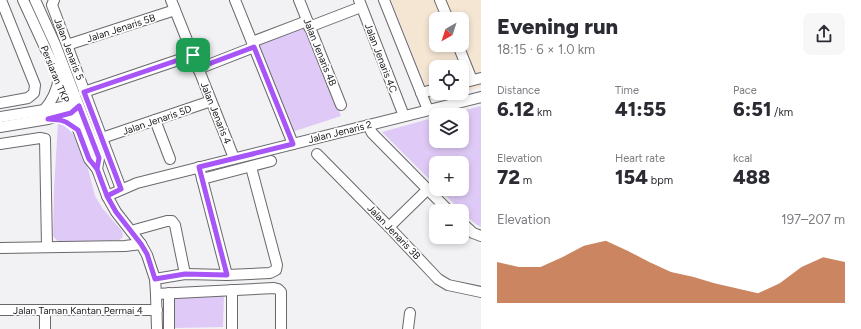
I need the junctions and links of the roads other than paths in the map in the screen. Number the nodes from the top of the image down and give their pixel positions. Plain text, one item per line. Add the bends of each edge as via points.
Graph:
1 (1, 0) edge
2 (23, 0) edge
3 (35, 0) edge
4 (54, 0) edge
5 (171, 0) edge
6 (235, 0) edge
7 (298, 0) edge
8 (384, 0) edge
9 (440, 0) edge
10 (360, 3) edge
11 (175, 10) junction
12 (445, 12) edge
13 (308, 24) junction
14 (253, 44) junction
15 (67, 45) junction
16 (462, 52) edge
17 (193, 55) junction
18 (198, 68) junction
19 (59, 78) junction
20 (477, 79) edge
21 (429, 91) edge
22 (84, 92) junction
23 (421, 93) junction
24 (481, 97) edge
25 (211, 101) junction
26 (0, 103) edge
27 (341, 105) dead end
28 (73, 108) junction
29 (428, 110) junction
30 (46, 114) junction
31 (404, 116) junction
32 (0, 117) edge
33 (155, 120) junction
34 (368, 125) junction
35 (0, 127) edge
36 (78, 130) junction
37 (102, 138) junction
38 (0, 144) edge
39 (293, 144) junction
40 (317, 154) dead end
41 (234, 158) junction
42 (170, 159) dead end
43 (271, 161) dead end
44 (199, 167) junction
45 (251, 167) junction
46 (97, 169) junction
47 (202, 179) junction
48 (121, 189) junction
49 (428, 189) junction
50 (107, 196) junction
51 (443, 204) edge
52 (389, 227) junction
53 (469, 229) edge
54 (131, 231) junction
55 (481, 236) edge
56 (141, 244) junction
57 (47, 247) junction
58 (0, 248) edge
59 (185, 274) junction
60 (227, 275) junction
61 (155, 279) junction
62 (232, 290) junction
63 (481, 292) edge
64 (169, 293) junction
65 (156, 294) junction
66 (0, 310) edge
67 (45, 310) junction
68 (157, 310) junction
69 (410, 313) dead end
70 (45, 329) edge
71 (157, 329) edge
72 (169, 329) edge
73 (232, 329) edge
74 (281, 329) edge
75 (408, 329) edge

1 - 26 street via 35,85 34,93 28,98
2 - 19 street, Persiaran TKP
3 - 28 street, Persiaran TKP via 55,44
4 - 15 street, Jalan Jenaris 5 via 52,5
5 - 11 street, Jalan Jenaris 4
6 - 14 street
7 - 13 street, Jalan Jenaris 4B
8 - 23 street
9 - 12 street
10 - 13 street
10 - 31 street, Jalan Jenaris 4C
11 - 15 street, Jalan Jenaris 5B
11 - 17 street, Jalan Jenaris 4
13 - 14 street
13 - 27 street, Jalan Jenaris 4B
14 - 18 street
14 - 39 street
15 - 22 street, Jalan Jenaris 5
16 - 20 street
17 - 18 street, Jalan Jenaris 4
17 - 22 street
18 - 25 street, Jalan Jenaris 4
19 - 28 street, Persiaran TKP
19 - 30 street
21 - 23 street
22 - 37 street, Jalan Jenaris 5
23 - 29 street
24 - 29 street, Jalan Jenaris 2
25 - 33 street, Jalan Jenaris 5D
25 - 41 street, Jalan Jenaris 4
28 - 30 street
28 - 36 street, Persiaran TKP
28 - 46 street, Persiaran TKP via 99,158
29 - 31 street, Jalan Jenaris 2
30 - 32 street
30 - 35 street
30 - 36 street
31 - 34 street, Jalan Jenaris 2
33 - 37 street, Jalan Jenaris 5D
33 - 42 street
34 - 39 street, Jalan Jenaris 2
34 - 49 street via 372,133
36 - 46 street, Persiaran TKP via 89,159
37 - 48 street, Jalan Jenaris 5
38 - 57 street via 40,138 45,140
39 - 41 street, Jalan Jenaris 2
40 - 52 street, Jalan Jenaris 3B
41 - 44 street, Jalan Jenaris 2
43 - 45 street
44 - 47 street
44 - 48 street, Jalan Jenaris 2
45 - 47 street
45 - 60 street via 278,265 276,270 270,273
46 - 50 street, Persiaran TKP
47 - 60 street
48 - 50 street, Jalan Jenaris 2
49 - 51 street
49 - 52 street
50 - 54 street, Persiaran TKP
52 - 63 street, Jalan Jenaris 3B via 438,279 448,285
53 - 55 street
54 - 56 street, Persiaran TKP
54 - 59 street via 172,221
56 - 57 street
56 - 61 street, Persiaran TKP
57 - 58 street
59 - 60 street
59 - 61 street
61 - 65 street, Persiaran TKP
62 - 64 street
62 - 73 street
62 - 74 street via 274,288 281,292
64 - 65 street
64 - 72 street
65 - 68 street, Persiaran TKP
66 - 67 street, Jalan Taman Kantan Permai 4
67 - 68 street, Jalan Taman Kantan Permai 4
67 - 70 street
68 - 71 street, Persiaran TKP
69 - 75 street

